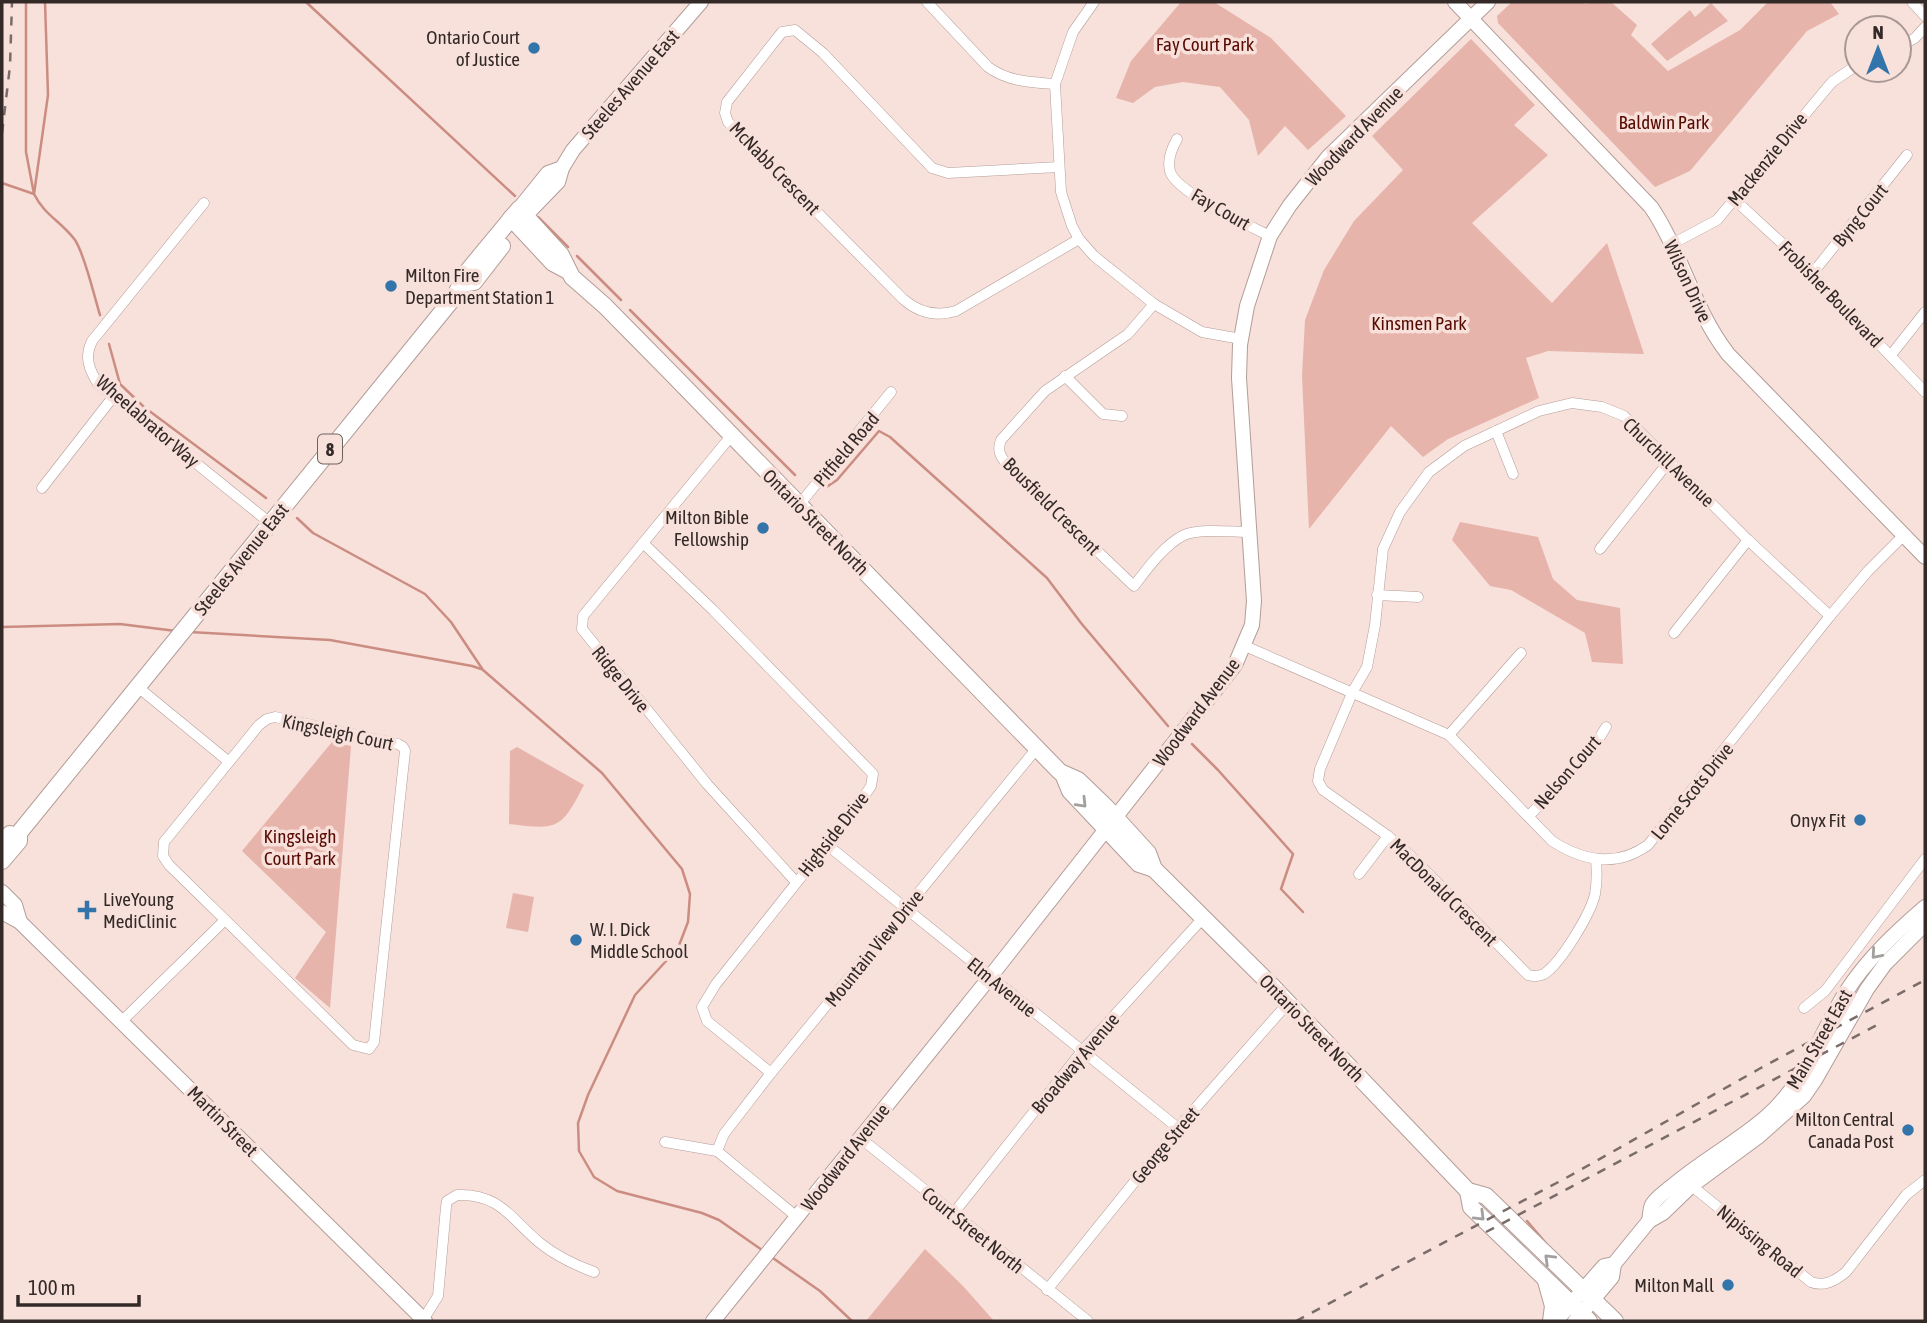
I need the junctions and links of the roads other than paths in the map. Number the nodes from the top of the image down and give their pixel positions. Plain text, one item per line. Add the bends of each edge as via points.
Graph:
1 (701, 2) edge
2 (927, 2) edge
3 (1094, 2) edge
4 (1455, 2) edge
5 (1488, 2) edge
6 (1912, 2) edge
7 (1925, 16) edge
8 (1470, 18) junction
9 (1843, 75) edge
10 (1055, 84) junction
11 (1177, 139) dead end
12 (1907, 155) dead end
13 (1059, 167) junction
14 (1735, 200) junction
15 (204, 203) dead end
16 (518, 217) junction
17 (1270, 236) junction
18 (1079, 239) junction
19 (1672, 244) junction
20 (1812, 274) junction
21 (1154, 304) junction
22 (1925, 313) edge
23 (1241, 339) junction
24 (1891, 355) junction
25 (1065, 376) junction
26 (891, 392) dead end
27 (1925, 392) edge
28 (113, 397) junction
29 (1122, 416) dead end
30 (1496, 431) junction
31 (731, 436) junction
32 (1670, 460) junction
33 (1513, 474) dead end
34 (42, 488) dead end
35 (799, 505) junction
36 (270, 523) junction
37 (1250, 532) junction
38 (1904, 536) junction
39 (1748, 540) junction
40 (643, 544) junction
41 (1600, 549) dead end
42 (1925, 557) edge
43 (1377, 595) junction
44 (1418, 597) dead end
45 (1830, 616) junction
46 (1674, 633) dead end
47 (1245, 646) junction
48 (1521, 653) dead end
49 (139, 688) junction
50 (1353, 691) junction
51 (1606, 727) dead end
52 (1449, 736) junction
53 (1037, 748) junction
54 (228, 761) junction
55 (1529, 816) junction
56 (1110, 823) junction
57 (8, 836) edge
58 (1388, 836) junction
59 (827, 844) junction
60 (1925, 859) edge
61 (1596, 860) junction
62 (2, 861) edge
63 (1359, 874) dead end
64 (796, 882) junction
65 (2, 892) edge
66 (1925, 907) edge
67 (906, 909) junction
68 (2, 912) edge
69 (1203, 918) junction
70 (225, 920) junction
71 (20, 922) junction
72 (1925, 924) edge
73 (990, 977) junction
74 (1288, 1003) junction
75 (1804, 1008) dead end
76 (122, 1021) junction
77 (1083, 1051) junction
78 (771, 1073) junction
79 (1178, 1128) junction
80 (859, 1137) junction
81 (665, 1142) dead end
82 (717, 1151) junction
83 (1925, 1180) edge
84 (1687, 1182) junction
85 (1468, 1191) junction
86 (953, 1214) junction
87 (797, 1217) junction
88 (594, 1272) dead end
89 (1546, 1281) junction
90 (1047, 1290) junction
91 (1587, 1295) junction
92 (1579, 1315) edge
93 (424, 1320) edge
94 (713, 1321) edge
95 (1088, 1321) edge
96 (1554, 1321) edge
97 (1615, 1321) edge

1 - 16 street, Steeles Avenue East / 8 via 562,168 548,173
2 - 10 street via 999,75
3 - 10 street via 1073,32
4 - 8 street, Wilson Drive
5 - 8 street, Woodward Avenue
6 - 7 street
8 - 17 street, Woodward Avenue via 1328,157
8 - 19 street, Wilson Drive via 1651,207
9 - 14 street, Mackenzie Drive
10 - 13 street
11 - 17 street, Fay Court via 1170,159 1176,182
12 - 20 street, Byng Court
13 - 18 street via 1061,192
13 - 18 street, McNabb Crescent via 948,173 932,167 823,53 795,30 782,32 727,102 728,122 903,299 922,312 956,311
14 - 19 street, Mackenzie Drive via 1707,227
14 - 20 street, Frobisher Boulevard
15 - 28 street, Wheelabrator Way via 89,347 92,374
16 - 31 main road, Ontario Street North via 561,255 568,271
16 - 36 main road, Steeles Avenue East / 8 via 474,282 463,284
17 - 23 street, Woodward Avenue
18 - 21 street via 1115,275
19 - 38 street, Wilson Drive via 1707,322 1728,354
20 - 24 street, Frobisher Boulevard
21 - 23 street via 1202,332
21 - 25 street, Bousfield Crescent via 1128,334
22 - 24 street
23 - 37 street, Woodward Avenue via 1239,378
24 - 27 street, Frobisher Boulevard
25 - 29 street via 1102,414
25 - 37 street, Bousfield Crescent via 1007,433 999,445 1000,455 1134,586 1186,534
26 - 35 street, Pitfield Road
28 - 34 street
28 - 36 street, Wheelabrator Way
30 - 32 street, Churchill Avenue via 1539,411 1572,403 1602,407 1624,416
30 - 33 street
30 - 43 street, Churchill Avenue via 1464,446 1429,472 1400,512 1382,549
31 - 35 main road, Ontario Street North
31 - 40 street, Ridge Drive
32 - 39 street, Churchill Avenue
32 - 41 street
35 - 53 main road, Ontario Street North
36 - 49 main road, Steeles Avenue East / 8
37 - 47 street, Woodward Avenue via 1254,601
38 - 42 street, Wilson Drive
38 - 45 street, Lorne Scots Drive
39 - 45 street, Churchill Avenue
39 - 46 street
40 - 59 street, Highside Drive via 873,774 872,786
40 - 64 street, Ridge Drive via 583,616 582,629 707,784
43 - 44 street
43 - 50 street, Churchill Avenue via 1367,667
45 - 61 street, Lorne Scots Drive via 1648,845 1633,855
47 - 50 street, Lorne Scots Drive
47 - 56 street, Woodward Avenue via 1235,665
48 - 52 street
49 - 54 street
49 - 57 main road, Steeles Avenue East / 8
50 - 52 street, Lorne Scots Drive
50 - 58 street, MacDonald Crescent via 1318,781 1323,790
51 - 55 street, Nelson Court
52 - 55 street, Lorne Scots Drive
53 - 56 main road, Ontario Street North via 1063,774 1070,791
53 - 67 street, Mountain View Drive
54 - 70 street, Kingsleigh Court via 164,842 162,851 169,865
54 - 70 street, Kingsleigh Court via 259,725 275,717 403,747 372,1046 353,1045
55 - 61 street, Lorne Scots Drive via 1558,845
56 - 69 main road, Ontario Street North via 1139,864 1154,869
56 - 73 street, Woodward Avenue
57 - 62 main road, Steeles Avenue East / 8 via 19,841
58 - 61 street, MacDonald Crescent via 1519,968 1536,977 1546,973 1588,914 1595,893
58 - 63 street
59 - 64 street, Highside Drive
59 - 67 street, Elm Avenue
60 - 75 street, Main Street East via 1825,991
64 - 78 street, Highside Drive via 702,1007 707,1021
65 - 71 street, Martin Street via 15,905
66 -> 84 street, Main Street East via 1859,973 1790,1092
67 - 73 street, Elm Avenue
67 - 78 street, Mountain View Drive
68 - 71 street, Martin Street
69 - 74 main road, Ontario Street North
69 - 77 street, Broadway Avenue
70 - 76 street
71 - 76 street, Martin Street
72 - 84 street, Main Street East via 1867,989 1798,1102 1759,1136
73 - 77 street, Elm Avenue
73 - 80 street, Woodward Avenue
74 - 79 street, George Street
74 - 85 main road, Ontario Street North
76 - 93 street, Martin Street
77 - 79 street, Elm Avenue
77 - 86 street, Broadway Avenue
78 - 82 street, Mountain View Drive via 724,1134
79 - 90 street, George Street
80 - 86 street, Court Street North
80 - 87 street, Woodward Avenue
81 - 82 street
82 - 87 street
83 - 84 street, Nipissing Road via 1906,1195 1846,1272 1820,1284 1811,1282
84 - 91 street, Main Street East via 1614,1264 1612,1277
85 -> 89 main road, Ontario Street North via 1471,1208
91 -> 85 main road, Ontario Street North via 1486,1196
86 - 90 street, Court Street North
87 - 94 street, Woodward Avenue
88 - 93 street via 541,1244 498,1204 457,1195 447,1201 438,1296
89 - 92 main road, Ontario Street North
89 - 96 main road
90 - 95 street, Court Street North
91 - 92 street, Main Street East
91 - 97 main road, Ontario Street North
92 - 96 street, Main Street East

